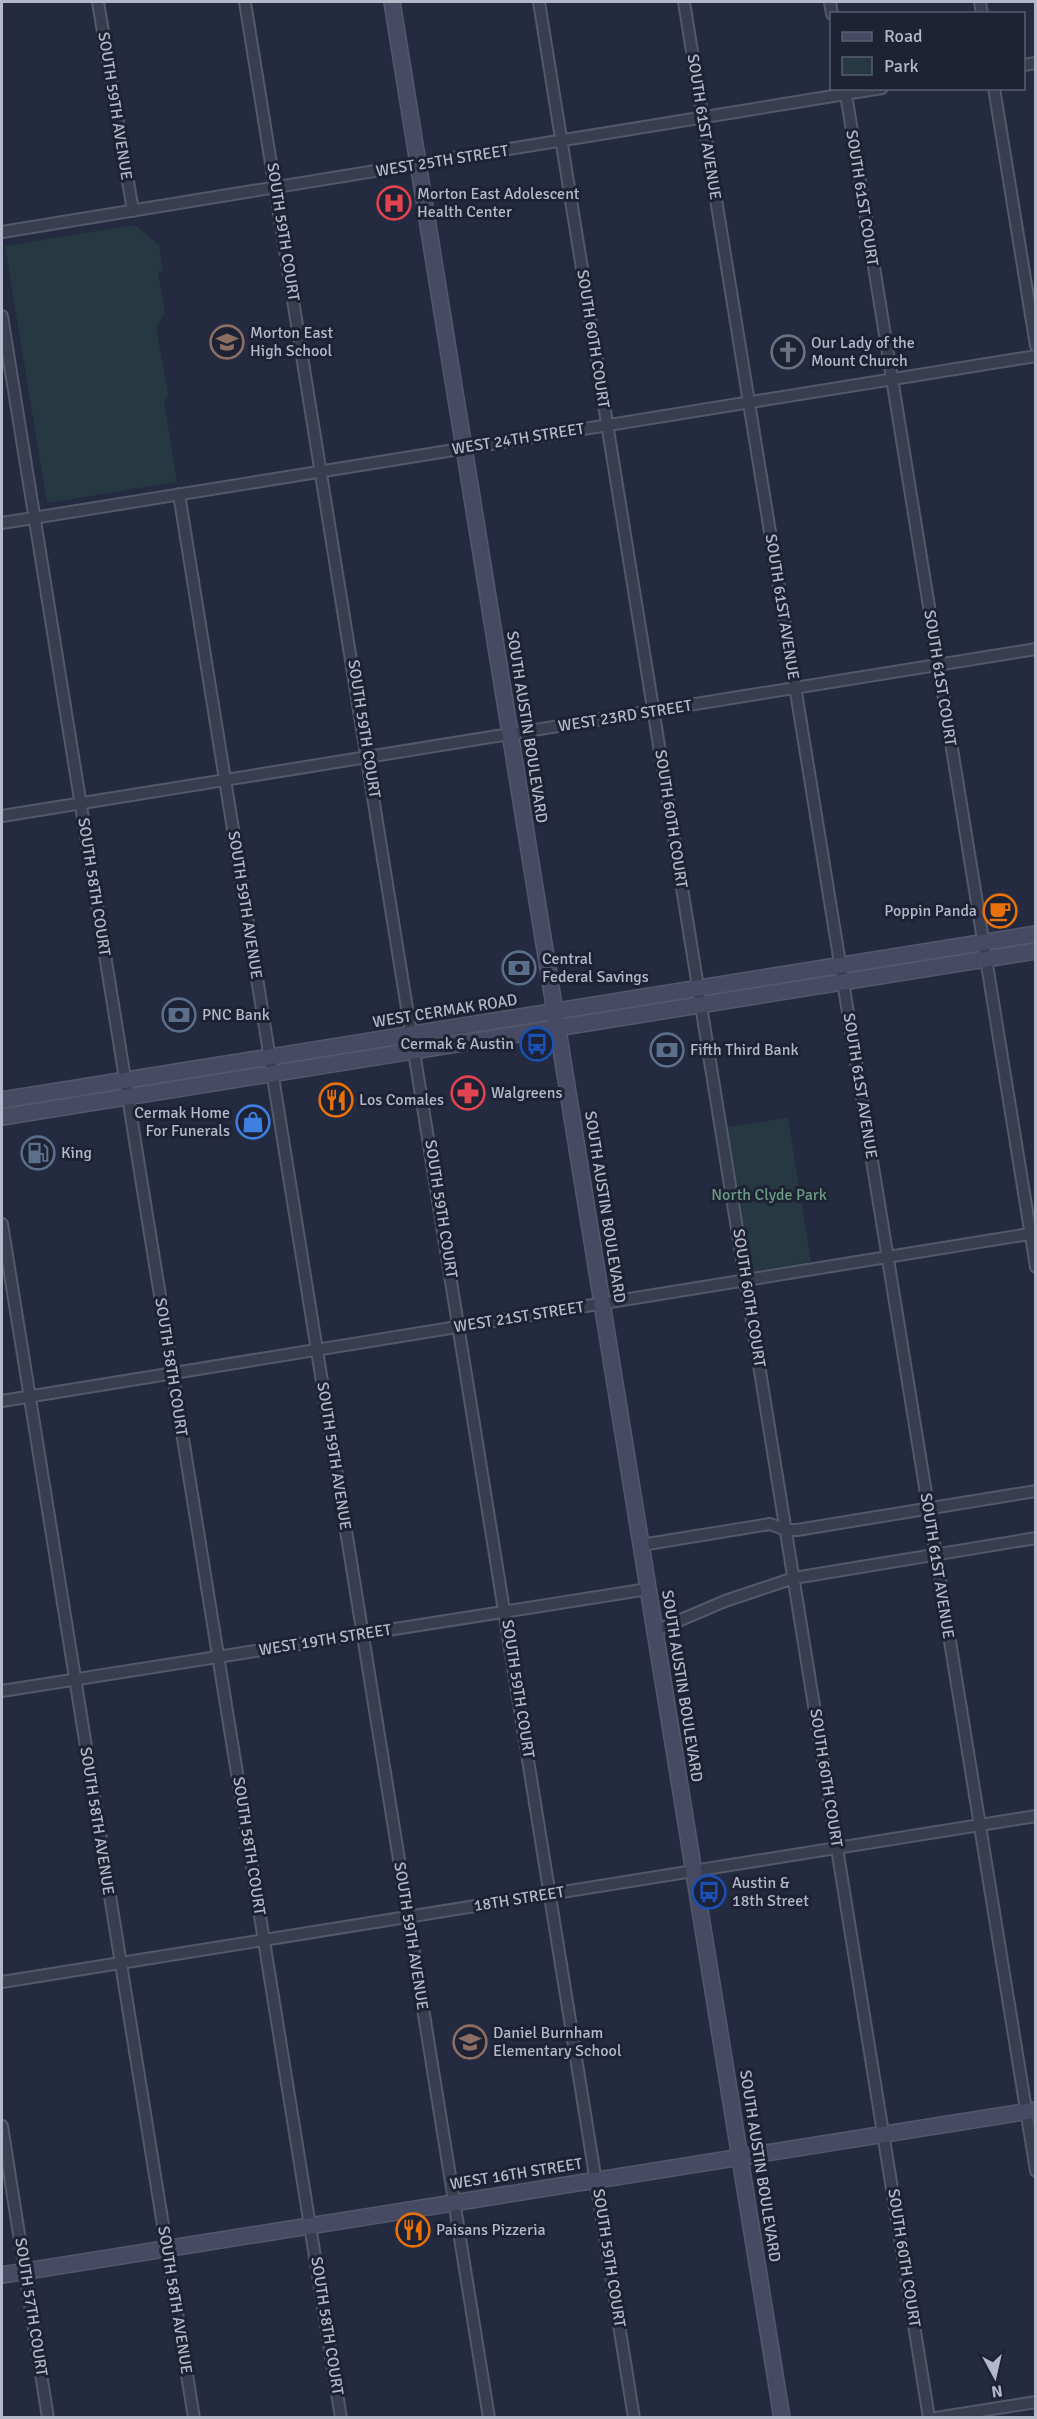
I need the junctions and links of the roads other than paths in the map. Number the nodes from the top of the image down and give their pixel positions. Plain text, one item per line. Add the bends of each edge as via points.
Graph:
1 (98, 2) edge
2 (245, 2) edge
3 (392, 2) edge
4 (539, 2) edge
5 (684, 2) edge
6 (864, 90) edge
7 (994, 90) edge
8 (845, 92) edge
9 (703, 118) junction
10 (561, 141) junction
11 (418, 165) junction
12 (276, 188) junction
13 (133, 211) junction
14 (2, 232) edge
15 (2, 316) edge
16 (1035, 346) edge
17 (1035, 356) edge
18 (892, 379) junction
19 (749, 402) junction
20 (607, 425) junction
21 (464, 448) junction
22 (322, 471) junction
23 (179, 494) junction
24 (34, 517) junction
25 (2, 523) edge
26 (1035, 649) edge
27 (938, 665) junction
28 (795, 688) junction
29 (654, 711) junction
30 (510, 735) junction
31 (368, 757) junction
32 (225, 780) junction
33 (80, 803) junction
34 (2, 816) edge
35 (1035, 934) edge
36 (983, 943) junction
37 (1035, 951) edge
38 (986, 959) junction
39 (840, 965) junction
40 (843, 981) junction
41 (698, 988) junction
42 (701, 1004) junction
43 (555, 1012) junction
44 (558, 1028) junction
45 (412, 1035) junction
46 (415, 1051) junction
47 (269, 1057) junction
48 (272, 1073) junction
49 (125, 1081) junction
50 (127, 1097) junction
51 (2, 1100) edge
52 (2, 1117) edge
53 (2, 1224) edge
54 (1033, 1233) edge
55 (887, 1257) junction
56 (1035, 1267) edge
57 (746, 1280) junction
58 (602, 1304) junction
59 (459, 1327) junction
60 (317, 1350) junction
61 (172, 1373) junction
62 (29, 1396) junction
63 (2, 1401) edge
64 (1035, 1491) edge
65 (928, 1509) junction
66 (786, 1530) junction
67 (1035, 1538) edge
68 (641, 1545) junction
69 (936, 1555) junction
70 (794, 1578) junction
71 (648, 1589) junction
72 (505, 1611) junction
73 (655, 1631) junction
74 (362, 1634) junction
75 (218, 1657) junction
76 (75, 1679) junction
77 (2, 1691) edge
78 (1035, 1816) edge
79 (980, 1826) junction
80 (837, 1848) junction
81 (694, 1871) junction
82 (550, 1894) junction
83 (408, 1917) junction
84 (264, 1940) junction
85 (120, 1963) junction
86 (2, 1982) edge
87 (1031, 2111) edge
88 (2, 2126) edge
89 (884, 2134) junction
90 (740, 2157) junction
91 (1035, 2171) edge
92 (596, 2180) junction
93 (454, 2202) junction
94 (310, 2226) junction
95 (166, 2248) junction
96 (25, 2271) junction
97 (2, 2275) edge
98 (1035, 2402) edge
99 (48, 2418) edge
100 (194, 2418) edge
101 (341, 2418) edge
102 (489, 2418) edge
103 (634, 2418) edge
104 (782, 2418) edge
105 (929, 2418) edge
106 (936, 2418) edge

1 - 13 street, SOUTH 59TH AVENUE
2 - 12 street, SOUTH 59TH COURT
3 - 11 street, SOUTH AUSTIN BOULEVARD
4 - 10 street, SOUTH 60TH COURT
5 - 9 street, SOUTH 61ST AVENUE
6 - 8 street, WEST 25TH STREET
7 - 16 street
8 - 9 street, WEST 25TH STREET
8 - 18 street, SOUTH 61ST COURT
9 - 10 street, WEST 25TH STREET
9 - 19 street, SOUTH 61ST AVENUE
10 - 11 street, WEST 25TH STREET
10 - 20 street, SOUTH 60TH COURT
11 - 12 street, WEST 25TH STREET
11 - 21 street, SOUTH AUSTIN BOULEVARD
12 - 13 street, WEST 25TH STREET
12 - 22 street, SOUTH 59TH COURT
13 - 14 street, WEST 25TH STREET
15 - 24 street, SOUTH 58TH COURT
17 - 18 street, WEST 24TH STREET
18 - 19 street, WEST 24TH STREET
18 - 27 street, SOUTH 61ST COURT
19 - 20 street, WEST 24TH STREET
19 - 28 street, SOUTH 61ST AVENUE
20 - 21 street, WEST 24TH STREET
20 - 29 street, SOUTH 60TH COURT
21 - 22 street, WEST 24TH STREET
21 - 30 street, SOUTH AUSTIN BOULEVARD
22 - 23 street, WEST 24TH STREET
22 - 31 street, SOUTH 59TH COURT
23 - 24 street, WEST 24TH STREET
23 - 32 street, SOUTH 59TH AVENUE
24 - 25 street, WEST 24TH STREET
24 - 33 street, SOUTH 58TH COURT
26 - 27 street, WEST 23RD STREET
27 - 28 street, WEST 23RD STREET
27 - 36 street, SOUTH 61ST COURT
28 - 29 street, WEST 23RD STREET
28 - 39 street, SOUTH 61ST AVENUE
29 - 30 street, WEST 23RD STREET
29 - 41 street, SOUTH 60TH COURT
30 - 31 street, WEST 23RD STREET
30 - 43 street, SOUTH AUSTIN BOULEVARD
31 - 32 street, WEST 23RD STREET
31 - 45 street, SOUTH 59TH COURT
32 - 33 street, WEST 23RD STREET
32 - 47 street, SOUTH 59TH AVENUE
33 - 34 street, WEST 23RD STREET
33 - 49 street, SOUTH 58TH COURT
35 - 36 street, WEST CERMAK ROAD
36 - 38 street, SOUTH 61ST COURT
36 - 39 street, WEST CERMAK ROAD
37 - 38 street, WEST CERMAK ROAD
38 - 40 street, WEST CERMAK ROAD
38 - 54 street, SOUTH 61ST COURT
39 - 40 street, SOUTH 61ST AVENUE
39 - 41 street, WEST CERMAK ROAD
40 - 42 street, WEST CERMAK ROAD
40 - 55 street, SOUTH 61ST AVENUE
41 - 42 street, SOUTH 60TH COURT
41 - 43 street, WEST CERMAK ROAD
42 - 44 street, WEST CERMAK ROAD
42 - 57 street, SOUTH 60TH COURT
43 - 44 street, SOUTH AUSTIN BOULEVARD
43 - 45 street, WEST CERMAK ROAD
44 - 46 street, WEST CERMAK ROAD
44 - 58 street, SOUTH AUSTIN BOULEVARD
45 - 46 street, SOUTH 59TH COURT
45 - 47 street, WEST CERMAK ROAD
46 - 48 street, WEST CERMAK ROAD
46 - 59 street, SOUTH 59TH COURT
47 - 48 street, SOUTH 59TH AVENUE
47 - 49 street, WEST CERMAK ROAD
48 - 50 street, WEST CERMAK ROAD
48 - 60 street, SOUTH 59TH AVENUE
49 - 50 street, SOUTH 58TH COURT
49 - 51 street, WEST CERMAK ROAD
50 - 52 street, WEST CERMAK ROAD
50 - 61 street, SOUTH 58TH COURT
53 - 62 street, SOUTH 58TH AVENUE
54 - 55 street, WEST 21ST STREET
54 - 56 street, SOUTH 61ST COURT
55 - 57 street, WEST 21ST STREET
55 - 65 street, SOUTH 61ST AVENUE
57 - 58 street, WEST 21ST STREET
57 - 66 street, SOUTH 60TH COURT
58 - 59 street, WEST 21ST STREET
58 - 68 street, SOUTH AUSTIN BOULEVARD
59 - 60 street, WEST 21ST STREET
59 - 72 street, SOUTH 59TH COURT
60 - 61 street, WEST 21ST STREET
60 - 74 street, SOUTH 59TH AVENUE
61 - 62 street, WEST 21ST STREET
61 - 75 street, SOUTH 58TH COURT
62 - 63 street, WEST 21ST STREET
62 - 76 street, SOUTH 58TH AVENUE
64 - 65 street
65 - 66 street
65 - 69 street, SOUTH 61ST AVENUE
66 - 68 street via 770,1524
66 - 70 street, SOUTH 60TH COURT
67 - 69 street
68 - 71 street, SOUTH AUSTIN BOULEVARD
69 - 70 street
69 - 79 street, SOUTH 61ST AVENUE
70 - 73 street via 725,1601
70 - 80 street, SOUTH 60TH COURT
71 - 72 street, WEST 19TH STREET
71 - 73 street, SOUTH AUSTIN BOULEVARD
72 - 74 street, WEST 19TH STREET
72 - 82 street, SOUTH 59TH COURT
73 - 81 street, SOUTH AUSTIN BOULEVARD
74 - 75 street, WEST 19TH STREET
74 - 83 street, SOUTH 59TH AVENUE
75 - 76 street, WEST 19TH STREET
75 - 84 street, SOUTH 58TH COURT
76 - 77 street, WEST 19TH STREET
76 - 85 street, SOUTH 58TH AVENUE
78 - 79 street, 18TH STREET
79 - 80 street, 18TH STREET
79 - 87 street, SOUTH 61ST AVENUE
80 - 81 street, 18TH STREET
80 - 89 street, SOUTH 60TH COURT
81 - 82 street, 18TH STREET
81 - 90 street, SOUTH AUSTIN BOULEVARD
82 - 83 street, 18TH STREET
82 - 92 street, SOUTH 59TH COURT
83 - 84 street, 18TH STREET
83 - 93 street, SOUTH 59TH AVENUE
84 - 85 street, 18TH STREET
84 - 94 street, SOUTH 58TH COURT
85 - 86 street, 18TH STREET
85 - 95 street, SOUTH 58TH AVENUE
87 - 89 street, WEST 16TH STREET
87 - 91 street, SOUTH 61ST AVENUE
88 - 96 street, SOUTH 57TH COURT
89 - 90 street, WEST 16TH STREET
89 - 105 street, SOUTH 60TH COURT
90 - 92 street, WEST 16TH STREET
90 - 104 street, SOUTH AUSTIN BOULEVARD
92 - 93 street, WEST 16TH STREET
92 - 103 street, SOUTH 59TH COURT
93 - 94 street, WEST 16TH STREET
93 - 102 street, SOUTH 59TH AVENUE
94 - 95 street, WEST 16TH STREET
94 - 101 street, SOUTH 58TH COURT
95 - 96 street, WEST 16TH STREET
95 - 100 street, SOUTH 58TH AVENUE
96 - 97 street, WEST 16TH STREET
96 - 99 street, SOUTH 57TH COURT
98 - 106 street

